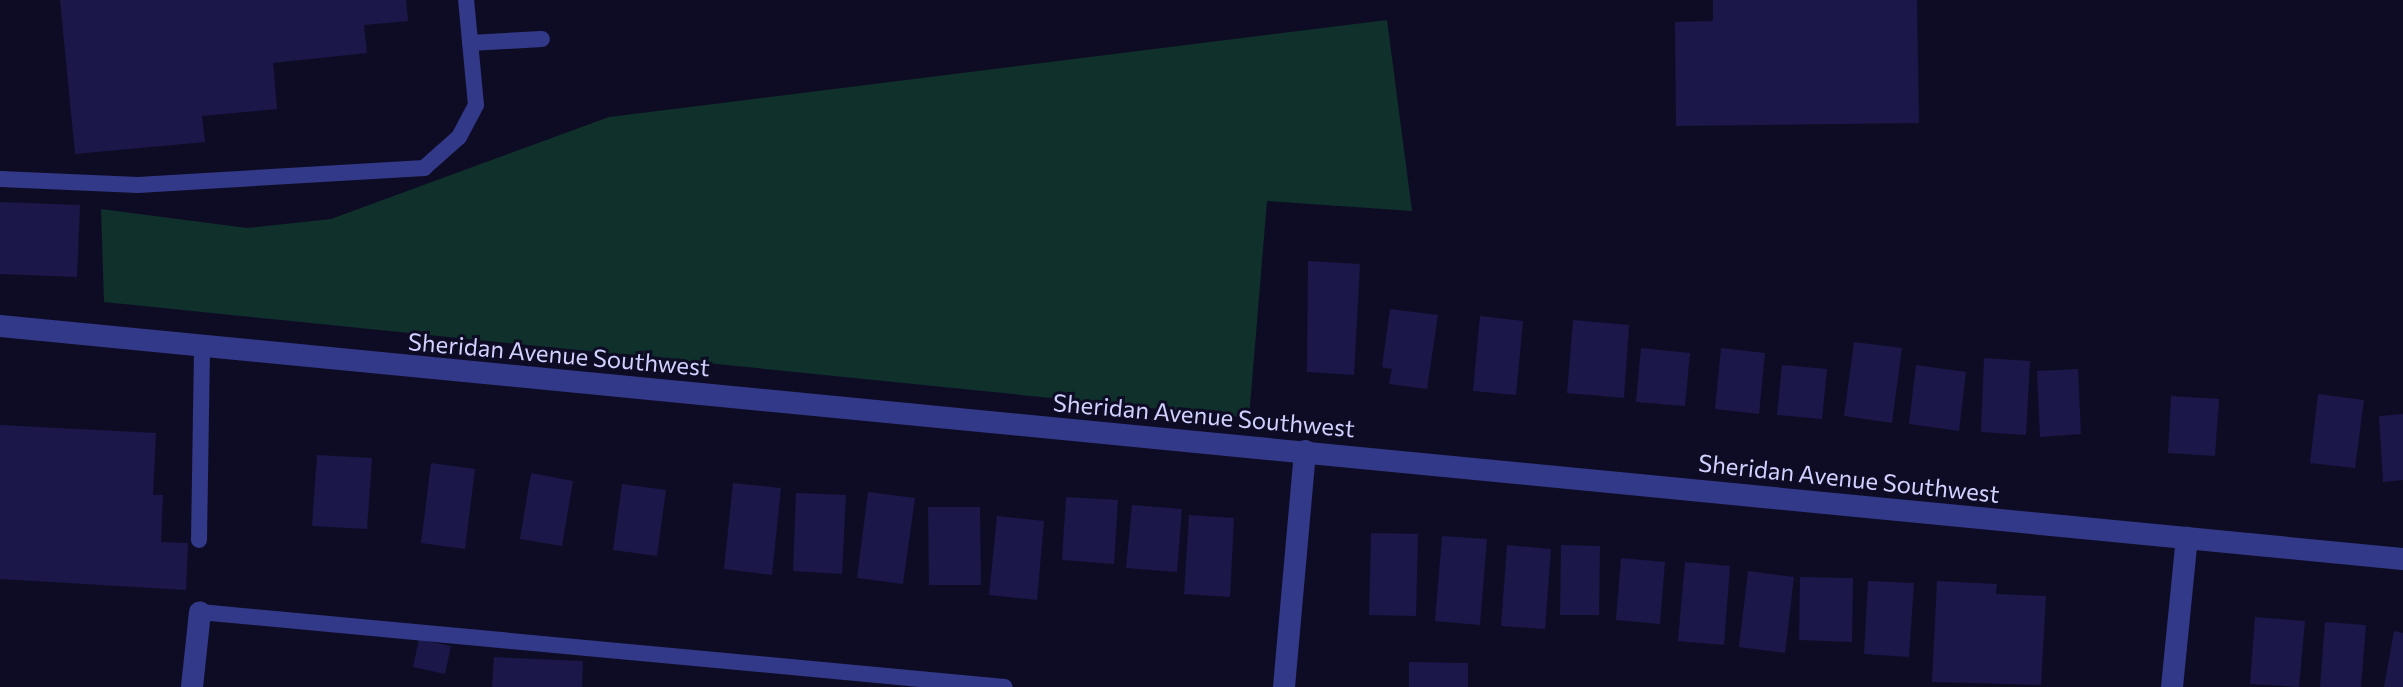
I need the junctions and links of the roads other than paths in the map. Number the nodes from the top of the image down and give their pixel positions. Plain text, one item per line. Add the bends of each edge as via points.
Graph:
1 (466, 0) edge
2 (542, 39) dead end
3 (470, 43) junction
4 (0, 179) edge
5 (0, 326) edge
6 (202, 347) junction
7 (1305, 451) junction
8 (2187, 538) junction
9 (199, 540) dead end
10 (2403, 559) edge
11 (200, 612) joint
12 (192, 687) edge
13 (1005, 687) edge
14 (1284, 687) edge
15 (2172, 687) edge

1 - 3 lane
2 - 3 lane
3 - 4 lane via 476,105 459,137 424,168 138,185
5 - 6 street, Sheridan Avenue Southwest
6 - 7 street, Sheridan Avenue Southwest
6 - 9 lane
7 - 8 street, Sheridan Avenue Southwest
7 - 14 street
8 - 10 street, Sheridan Avenue Southwest
8 - 15 street
11 - 12 street
11 - 13 lane

